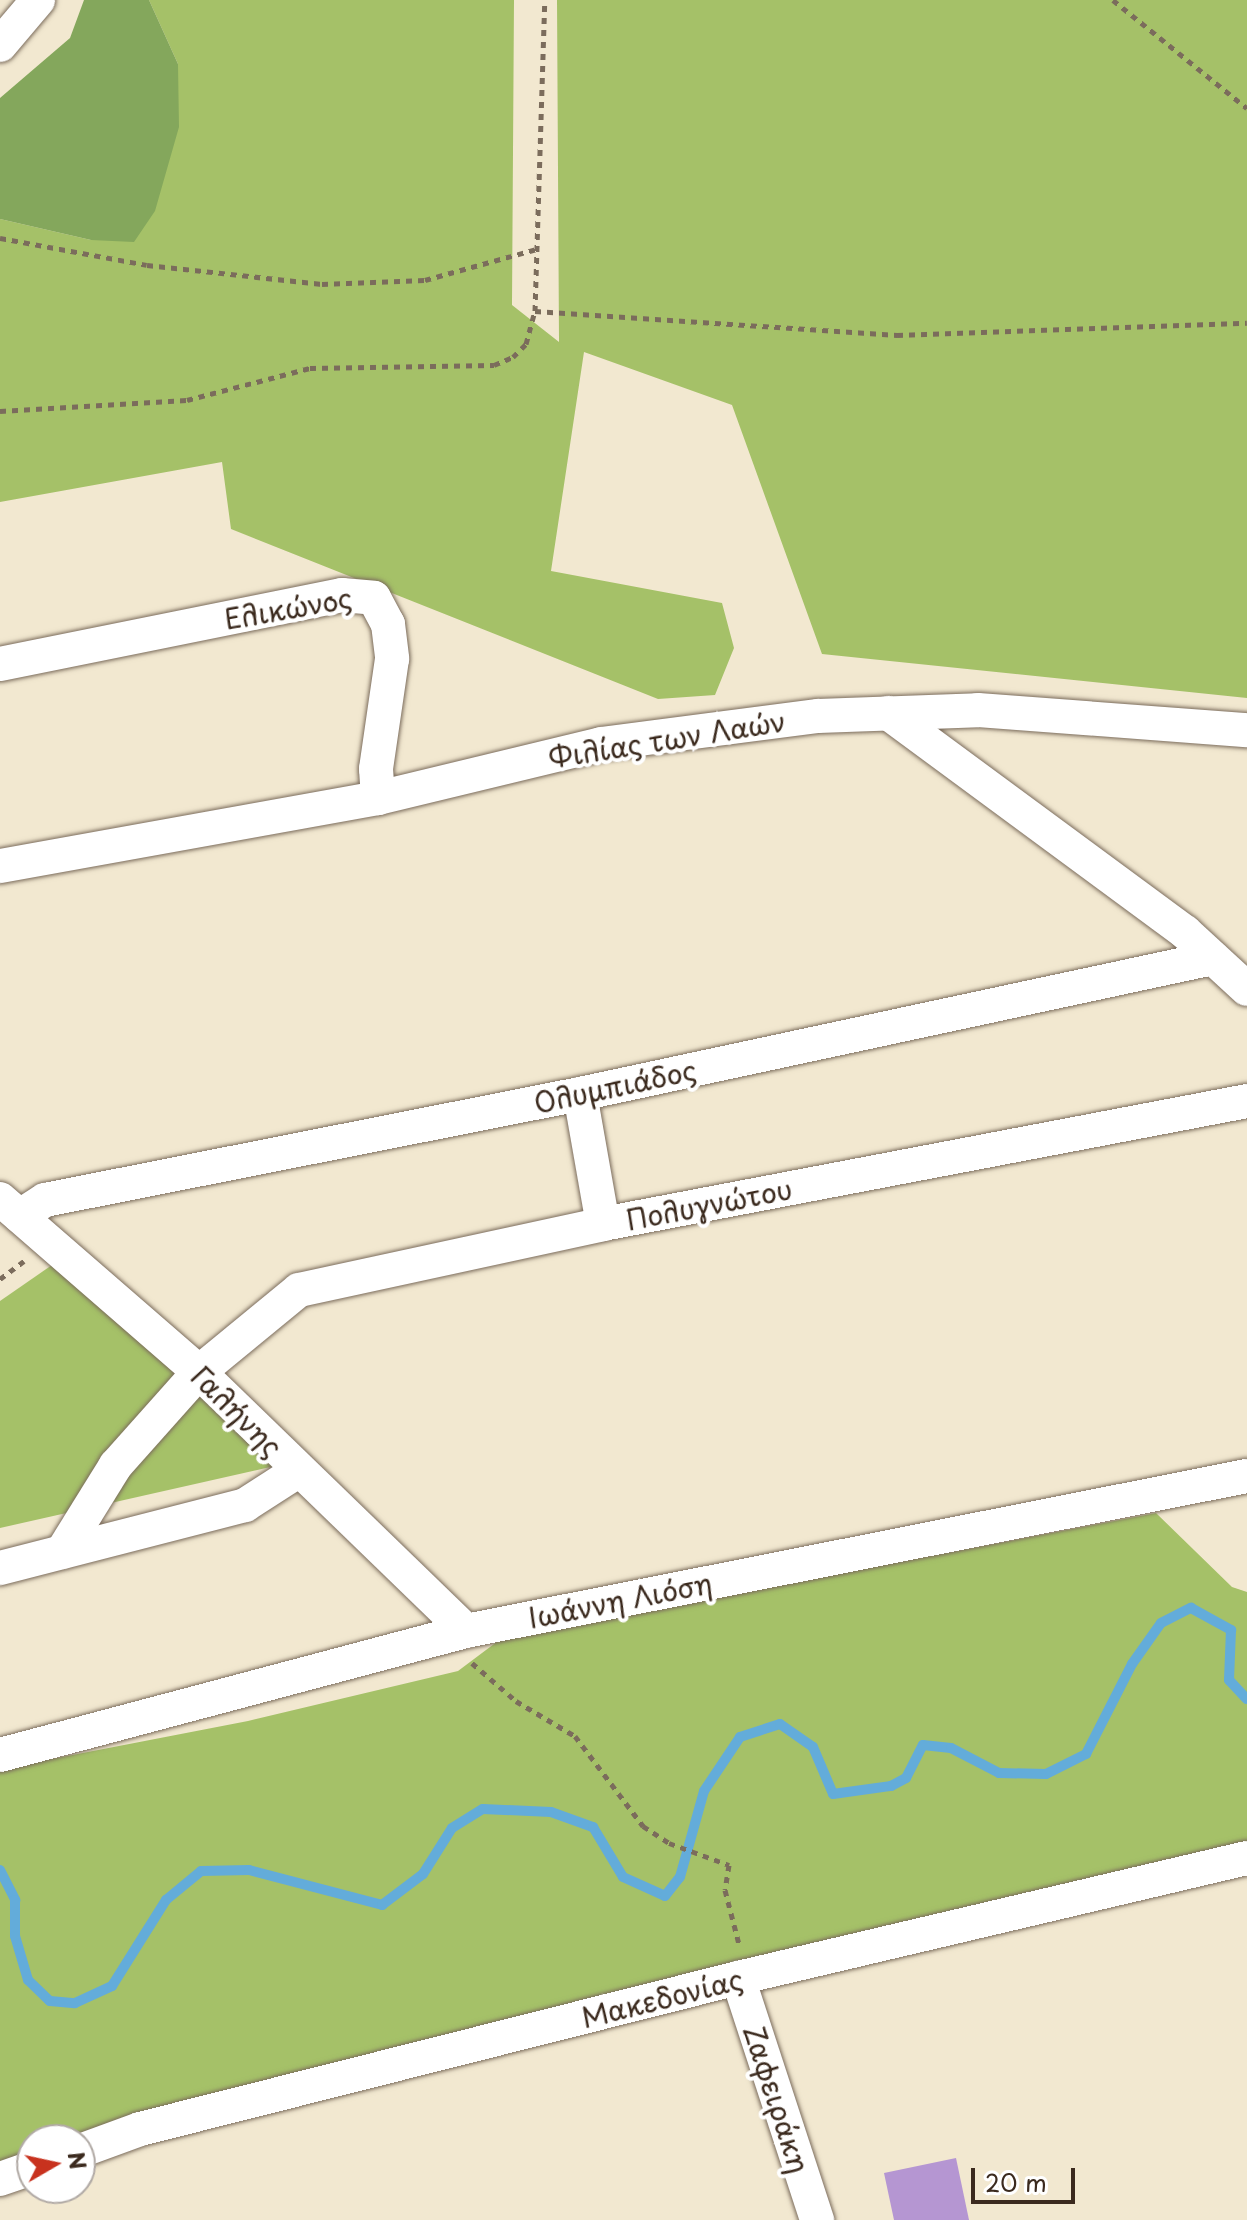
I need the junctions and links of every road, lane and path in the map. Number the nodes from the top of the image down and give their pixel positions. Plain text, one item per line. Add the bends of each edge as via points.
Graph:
1 (38, 0) edge
2 (545, 0) edge
3 (1113, 0) edge
4 (0, 45) edge
5 (1247, 108) edge
6 (0, 238) edge
7 (537, 249) junction
8 (535, 311) junction
9 (1247, 323) edge
10 (0, 411) edge
11 (0, 664) edge
12 (888, 713) junction
13 (1247, 730) edge
14 (378, 798) junction
15 (0, 866) edge
16 (1213, 958) junction
17 (1247, 989) edge
18 (580, 1094) junction
19 (1247, 1101) edge
20 (10, 1207) edge
21 (603, 1224) junction
22 (199, 1372) junction
23 (298, 1471) junction
24 (1247, 1476) edge
25 (62, 1552) junction
26 (0, 1568) edge
27 (466, 1631) junction
28 (0, 1755) edge
29 (1247, 1858) edge
30 (738, 1978) junction
31 (96, 2145) edge
32 (817, 2220) edge

1 - 4 street
2 - 7 path
3 - 5 path
6 - 7 path via 147,265 322,284 425,280
7 - 8 path
8 - 9 path via 897,335
8 - 10 path via 526,344 494,365 310,368 187,400
11 - 14 street, Ελικώνος via 342,595 374,598 388,624 392,659 376,769
12 - 13 street, Φιλίας των Λαών via 978,710
12 - 14 street, Φιλίας των Λαών via 818,716 601,744
12 - 16 street
14 - 15 street, Φιλίας των Λαών
16 - 17 street
16 - 18 street, Ολυμπιάδος
18 - 20 street, Ολυμπιάδος
18 - 21 street
19 - 21 street, Πολυγνώτου
20 - 22 street, Γαλήνης
21 - 22 street, Πολυγνώτου via 299,1290
22 - 23 street, Γαλήνης
22 - 25 street, Πολυγνώτου via 116,1465
23 - 25 street via 245,1505
23 - 27 street, Γαλήνης
24 - 27 street, Ιωάννη Λιόση
25 - 26 street
27 - 28 street, Ιωάννη Λιόση
27 - 30 path via 472,1664 516,1701 575,1736 643,1826 669,1843 729,1865 725,1890 739,1934
29 - 30 street, Μακεδονίας
30 - 31 street, Μακεδονίας via 140,2129
30 - 32 street, Ζαφειράκη

